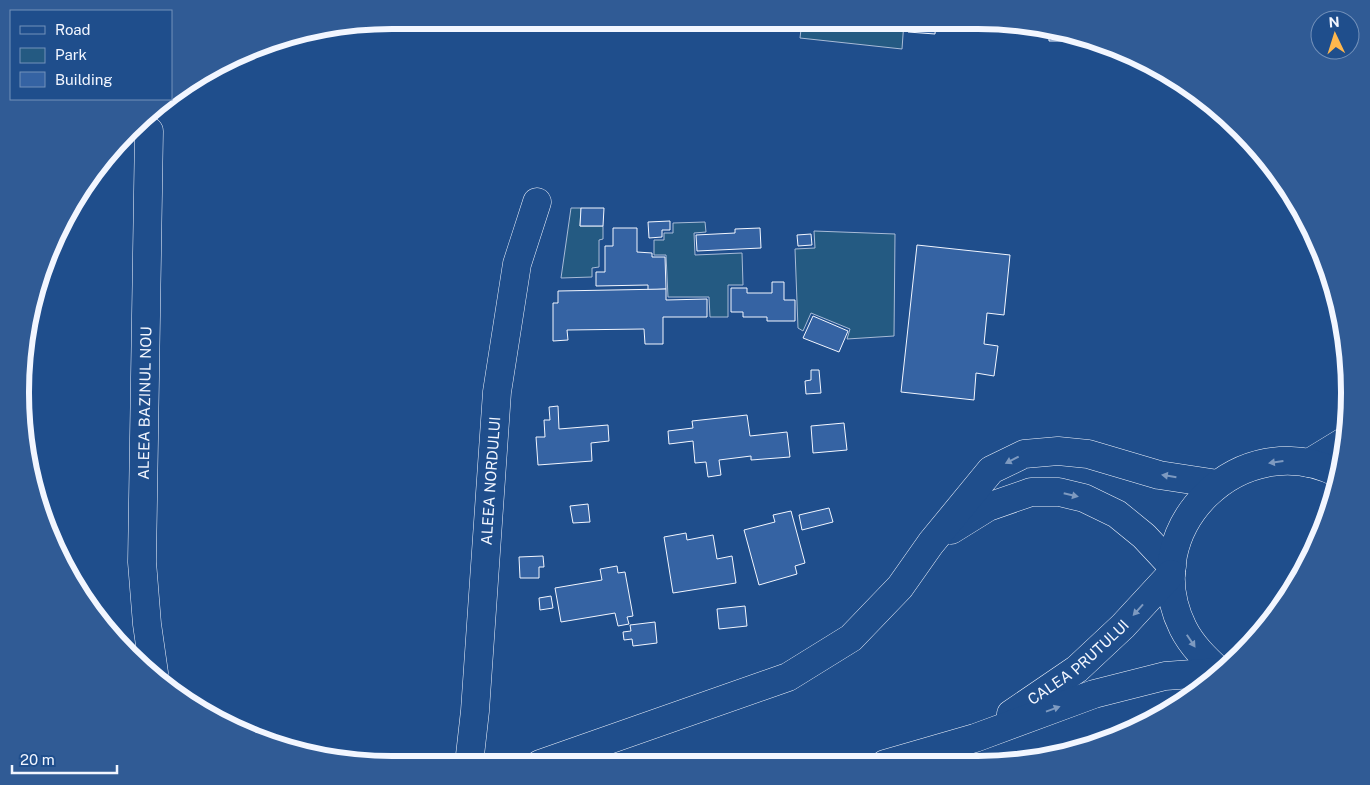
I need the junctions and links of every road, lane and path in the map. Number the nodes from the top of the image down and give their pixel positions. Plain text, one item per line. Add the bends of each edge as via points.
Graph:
1 (149, 131) dead end
2 (537, 202) dead end
3 (1337, 446) edge
4 (1309, 463) junction
5 (1332, 470) edge
6 (1218, 484) junction
7 (931, 542) junction
8 (1171, 570) junction
9 (153, 666) edge
10 (1215, 667) edge
11 (1209, 673) edge
12 (975, 738) junction
13 (470, 756) edge
14 (563, 756) edge
15 (913, 756) edge

1 - 9 main road, ALEEA BAZINUL NOU via 142,562
2 - 13 main road, ALEEA NORDULUI via 516,264 496,392
3 - 4 main road
4 - 5 main road
4 -> 6 main road via 1261,464
6 -> 7 main road via 1159,475 1088,454 1058,451 1024,454 991,470
6 - 8 main road via 1200,500 1186,520 1176,542
7 -> 8 main road via 988,507 1031,492 1059,492 1084,498 1117,514 1144,536
7 - 14 main road via 900,587 851,638 788,677
8 -> 10 main road via 1174,602 1184,629 1200,653
8 -> 12 main road, CALEA PRUTULUI via 1123,626 1077,669
12 -> 11 main road, CALEA PRUTULUI via 1094,694 1165,676
12 - 15 main road, CALEA PRUTULUI

